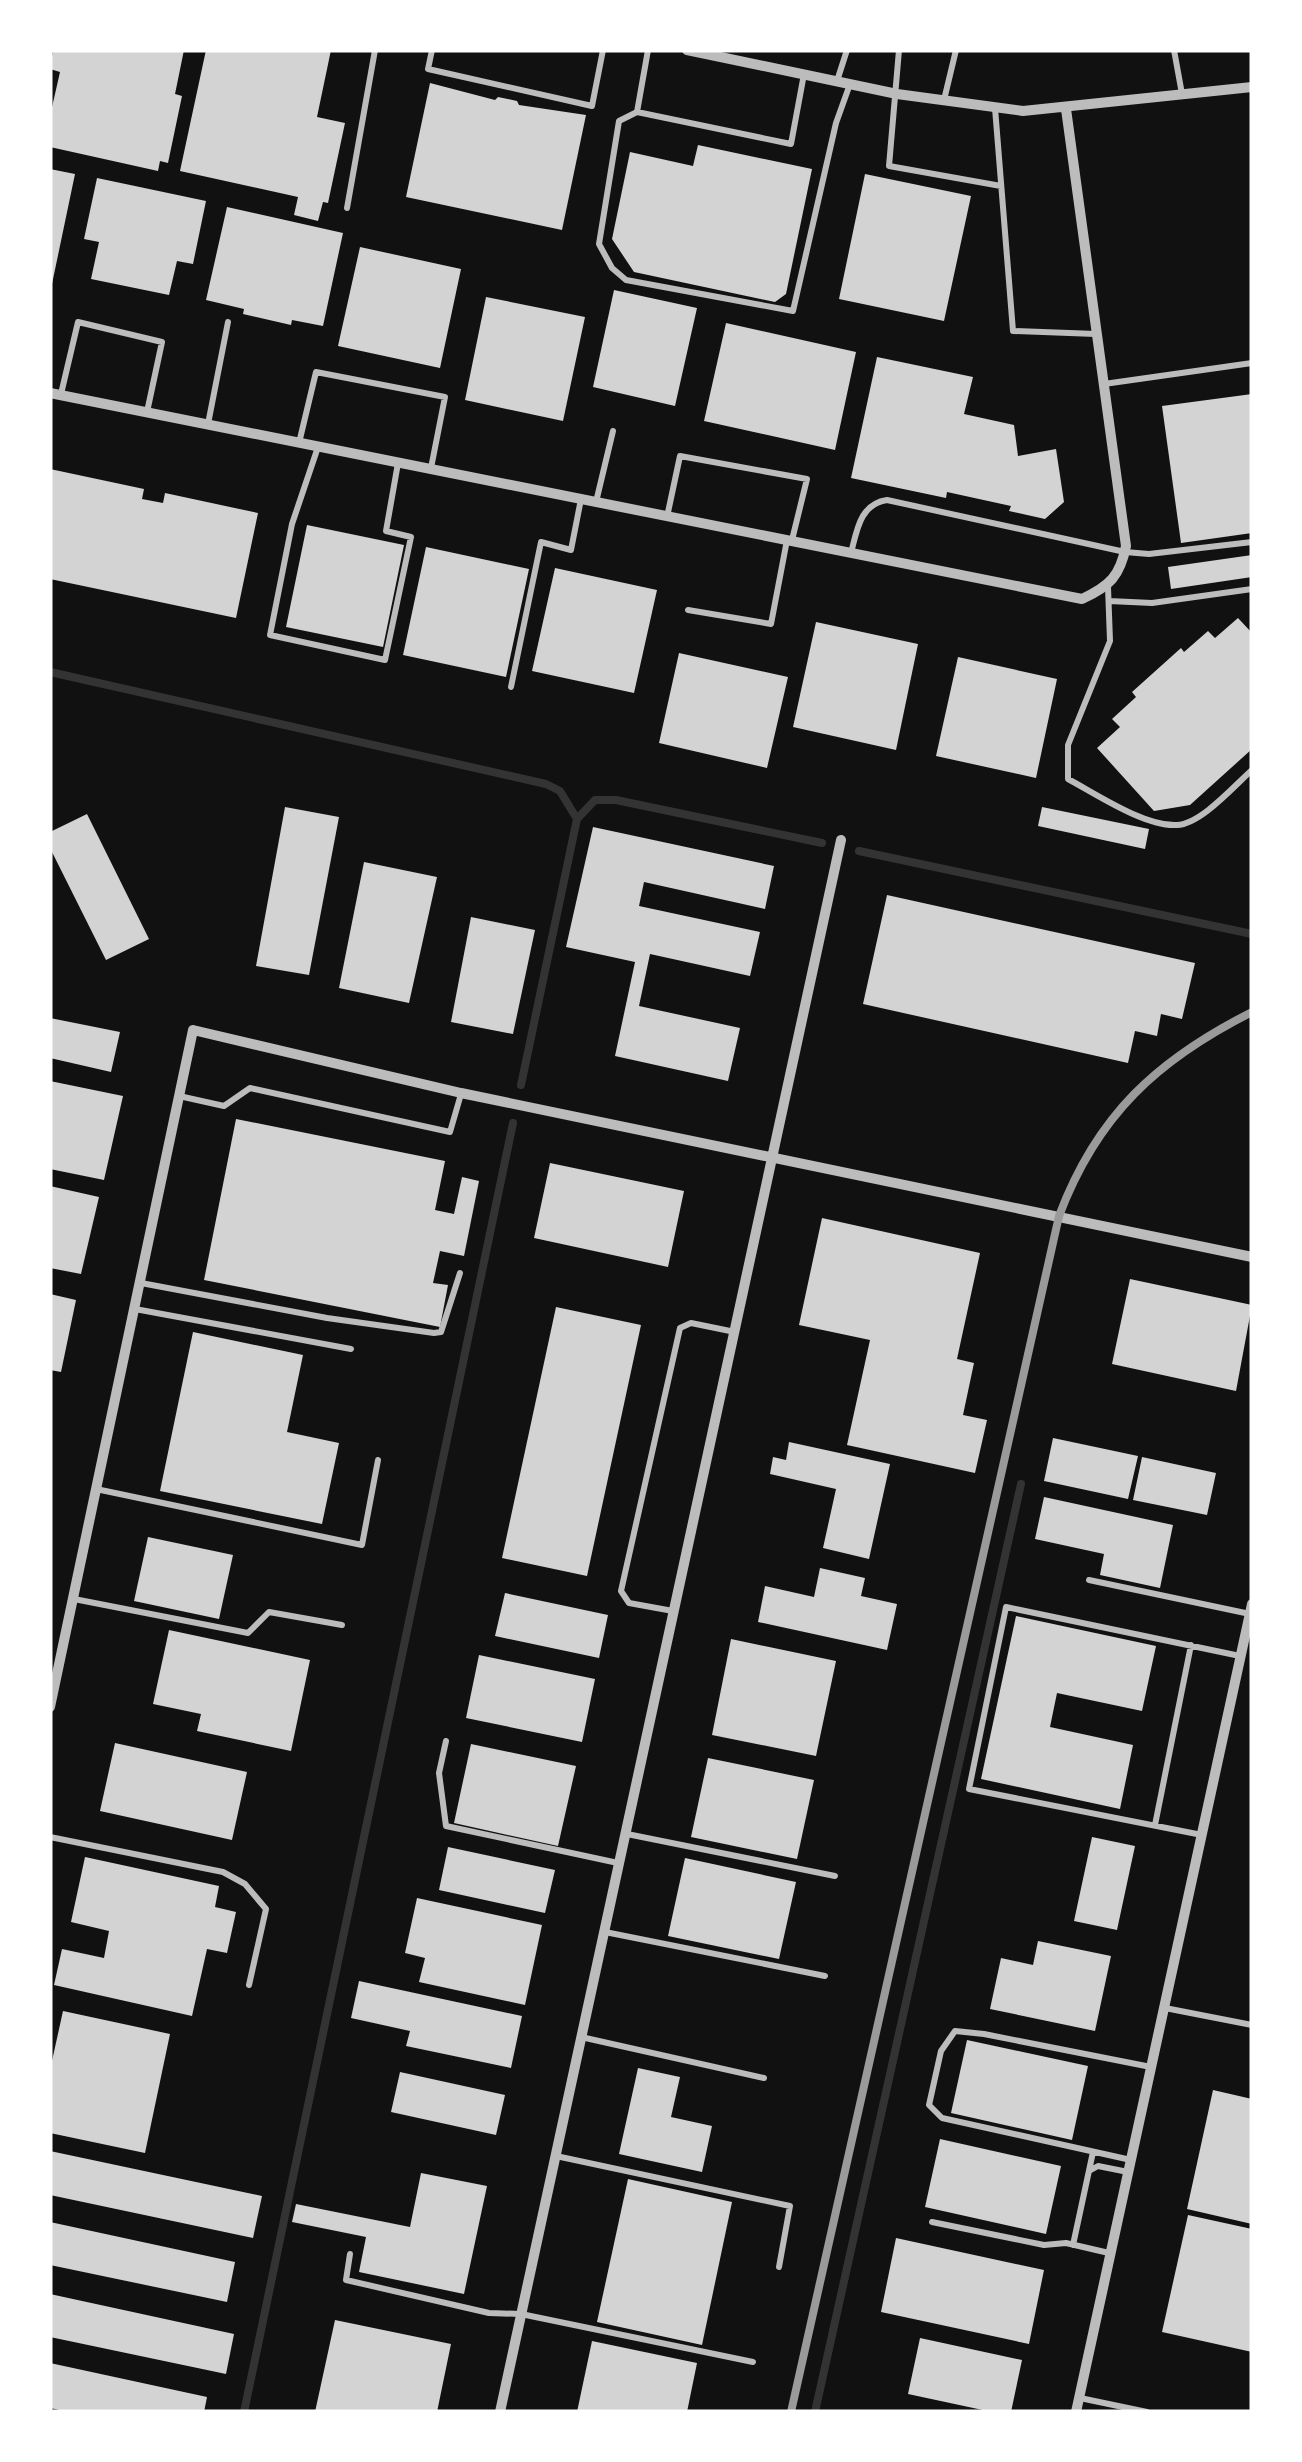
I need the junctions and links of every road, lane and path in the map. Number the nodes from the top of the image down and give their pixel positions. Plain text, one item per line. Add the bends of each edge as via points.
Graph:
1 (375, 50) edge
2 (432, 50) edge
3 (603, 50) edge
4 (648, 50) edge
5 (686, 50) edge
6 (846, 50) edge
7 (899, 50) edge
8 (956, 50) edge
9 (1174, 50) edge
10 (804, 74) junction
11 (837, 81) junction
12 (850, 83) junction
13 (1252, 87) edge
14 (897, 94) junction
15 (1182, 96) junction
16 (944, 100) junction
17 (994, 106) junction
18 (1066, 108) junction
19 (637, 112) junction
20 (1001, 186) junction
21 (347, 208) dead end
22 (228, 322) dead end
23 (1097, 334) junction
24 (1252, 364) edge
25 (1104, 384) junction
26 (55, 394) edge
27 (146, 413) junction
28 (208, 425) junction
29 (613, 432) dead end
30 (298, 443) junction
31 (318, 447) junction
32 (398, 463) junction
33 (431, 470) junction
34 (581, 500) junction
35 (596, 502) junction
36 (666, 516) junction
37 (789, 541) junction
38 (1252, 542) edge
39 (1125, 552) junction
40 (851, 554) junction
41 (1108, 587) junction
42 (1252, 589) edge
43 (1109, 600) junction
44 (688, 610) dead end
45 (511, 687) dead end
46 (1252, 770) edge
47 (841, 840) dead end
48 (461, 1093) junction
49 (179, 1096) junction
50 (772, 1157) junction
51 (1252, 1258) edge
52 (460, 1273) dead end
53 (140, 1283) junction
54 (134, 1309) junction
55 (734, 1332) junction
56 (351, 1349) dead end
57 (378, 1460) dead end
58 (96, 1489) junction
59 (1089, 1580) dead end
60 (73, 1599) junction
61 (1251, 1609) edge
62 (674, 1611) junction
63 (342, 1625) dead end
64 (1191, 1646) junction
65 (1241, 1656) junction
66 (50, 1706) edge
67 (446, 1741) dead end
68 (1155, 1825) junction
69 (626, 1834) junction
70 (1202, 1834) junction
71 (50, 1837) edge
72 (619, 1863) junction
73 (835, 1876) dead end
74 (604, 1932) junction
75 (825, 1976) dead end
76 (248, 1984) dead end
77 (1164, 2008) junction
78 (1252, 2026) edge
79 (582, 2036) junction
80 (1151, 2067) junction
81 (764, 2078) dead end
82 (1093, 2152) junction
83 (556, 2156) junction
84 (1130, 2166) junction
85 (1089, 2171) junction
86 (932, 2222) dead end
87 (1073, 2244) junction
88 (1111, 2253) junction
89 (350, 2254) dead end
90 (779, 2266) dead end
91 (521, 2314) junction
92 (753, 2362) dead end
93 (1079, 2398) junction
94 (500, 2412) edge
95 (1076, 2412) edge
96 (1147, 2412) edge

1 - 21 lane
2 - 3 lane via 428,69 592,106
4 - 19 lane
5 - 10 street
6 - 11 lane
7 - 14 lane
8 - 16 lane
9 - 15 lane
10 - 11 street
10 - 19 lane via 791,144
11 - 12 street
12 - 14 street
12 - 19 lane via 793,311 626,280 612,268 599,244 619,121
13 - 15 street
14 - 16 street
14 - 20 lane via 888,166
15 - 18 street
16 - 17 street
17 - 18 street
17 - 20 lane
18 - 23 street
20 - 23 lane via 1013,331
22 - 28 lane
23 - 25 street
24 - 25 lane
25 - 39 street
26 - 27 street
26 - 27 lane via 78,322 162,342
27 - 28 street
28 - 30 street
29 - 35 lane
30 - 31 street
30 - 33 lane via 316,372 426,394 445,398
31 - 32 street
31 - 32 lane via 292,524 270,635 386,660 410,536 386,531
32 - 33 street
33 - 34 street
34 - 35 street
34 - 45 lane via 570,550 541,542
35 - 36 street
36 - 37 street
36 - 37 lane via 680,456 807,479
37 - 40 street
37 - 44 lane via 771,624
38 - 39 lane
39 - 40 lane via 888,500 876,502 859,521
39 - 41 street
40 - 41 street via 1082,600
41 - 43 lane
42 - 43 lane via 1152,603
43 - 46 lane via 1110,641 1068,745 1068,779 1140,816 1178,825 1208,810
47 - 50 street
48 - 49 lane via 450,1132 250,1088 224,1106
48 - 49 street via 192,1030
48 - 50 street
49 - 53 street
50 - 51 street
50 - 55 street
52 - 53 lane via 441,1332 434,1333
53 - 54 street
54 - 56 lane
54 - 58 street
55 - 62 street
55 - 62 lane via 691,1323 680,1328 621,1590 624,1599
57 - 58 lane via 362,1545
58 - 60 street
59 - 61 lane
60 - 63 lane via 248,1633 270,1612
60 - 66 street
61 - 65 street
62 - 69 street
64 - 65 lane
64 - 68 lane
64 - 68 lane via 1006,1607 969,1789
65 - 70 street
67 - 72 lane via 439,1773 446,1826
68 - 70 lane
69 - 72 street
69 - 73 lane
70 - 77 street
71 - 76 lane via 223,1872 245,1884 266,1909
72 - 74 street
74 - 75 lane
74 - 79 street
77 - 78 lane
77 - 80 street
79 - 81 lane
79 - 83 street
80 - 82 lane via 955,2031 941,2051 929,2105 942,2118
80 - 84 street
82 - 84 lane
82 - 85 lane
83 - 90 lane via 790,2206
83 - 91 street
84 - 85 lane
84 - 88 street
85 - 87 lane
86 - 87 lane via 1044,2245
87 - 88 lane
88 - 93 street
89 - 91 lane via 346,2280 488,2313
91 - 92 lane
91 - 94 street
93 - 95 street
93 - 96 lane

